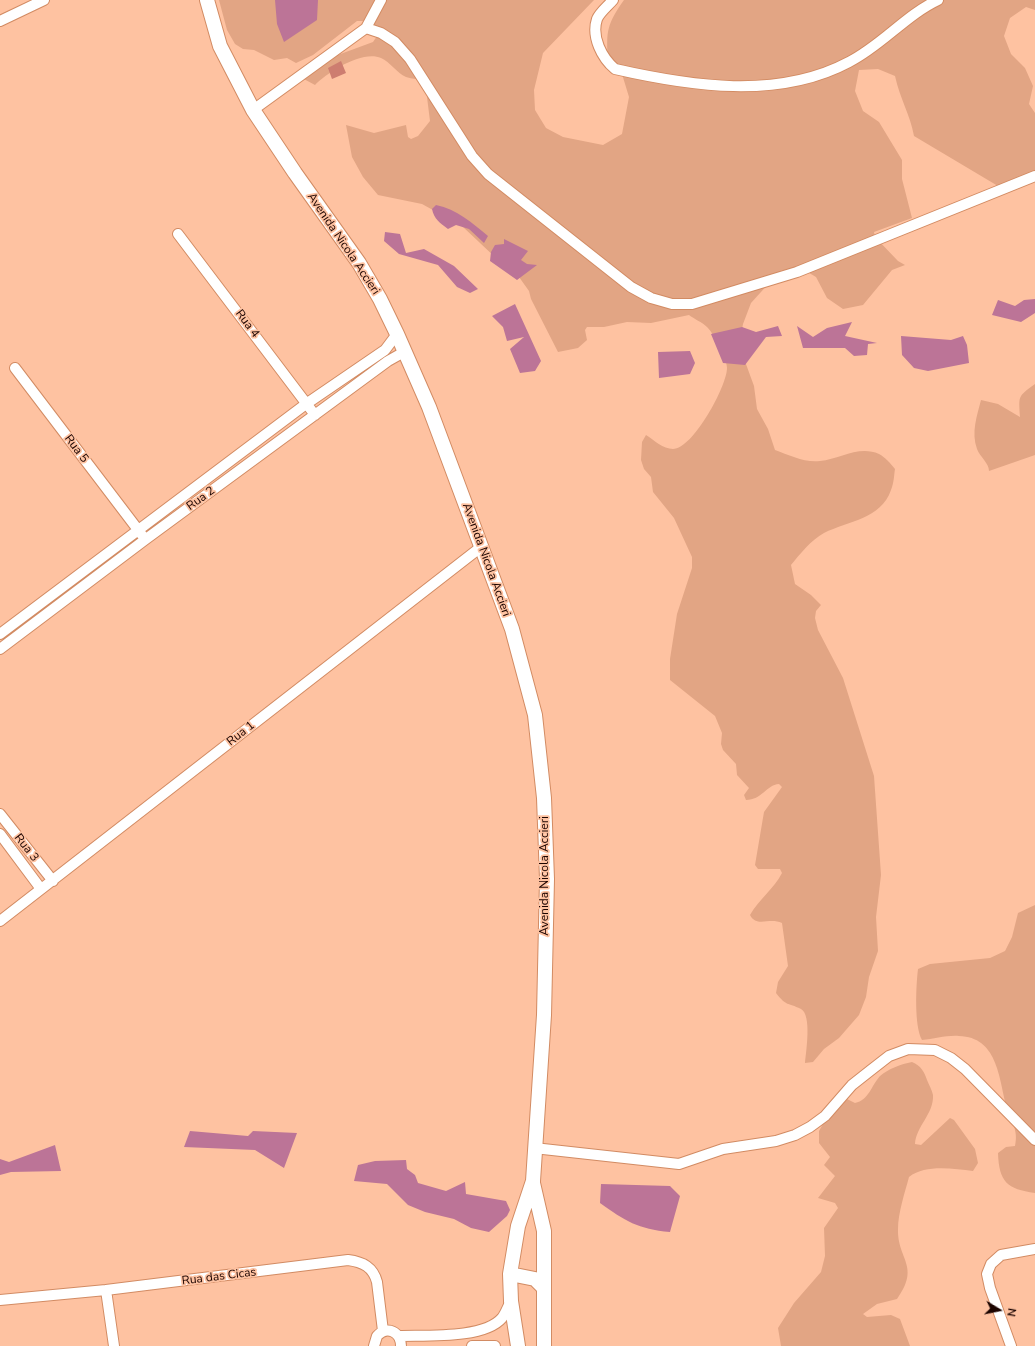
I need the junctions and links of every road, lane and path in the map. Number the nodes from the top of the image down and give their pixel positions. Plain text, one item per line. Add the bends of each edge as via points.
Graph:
1 (44, 0) edge
2 (207, 0) edge
3 (381, 0) edge
4 (613, 0) edge
5 (938, 0) edge
6 (0, 21) edge
7 (366, 28) junction
8 (253, 110) junction
9 (1035, 176) edge
10 (178, 234) dead end
11 (397, 334) junction
12 (404, 352) junction
13 (15, 368) dead end
14 (306, 404) junction
15 (315, 416) junction
16 (138, 530) junction
17 (146, 539) junction
18 (481, 547) junction
19 (0, 634) edge
20 (0, 650) edge
21 (0, 814) edge
22 (0, 834) edge
23 (53, 881) junction
24 (41, 889) junction
25 (0, 921) edge
26 (1035, 1140) edge
27 (534, 1148) junction
28 (533, 1180) junction
29 (1035, 1249) edge
30 (510, 1274) junction
31 (543, 1287) junction
32 (106, 1290) junction
33 (0, 1300) edge
34 (511, 1301) junction
35 (383, 1331) junction
36 (400, 1341) edge
37 (114, 1346) edge
38 (374, 1346) edge
39 (472, 1346) edge
40 (495, 1346) edge
41 (518, 1346) edge
42 (544, 1346) edge
43 (1011, 1346) edge

1 - 6 street
2 - 8 street, Avenida Nicola Accieri via 220,46
3 - 7 street
4 - 5 street via 598,18 594,31 603,55 615,70 677,81 749,87 784,84 827,72 850,62
7 - 8 street
7 - 9 street via 396,42 410,59 472,156 488,174 631,287 651,298 672,304 692,304 797,272
8 - 11 street, Avenida Nicola Accieri via 359,264
10 - 14 street, Rua 4
11 - 12 street, Avenida Nicola Accieri
11 - 14 street, Rua 2 via 384,350
12 - 15 street, Rua 2 via 388,361
12 - 18 street, Avenida Nicola Accieri via 429,407
13 - 16 street, Rua 5
14 - 15 street, Rua 4
14 - 16 street, Rua 2
15 - 17 street, Rua 2
16 - 17 street, Rua 5
16 - 19 street, Rua 2
17 - 20 street, Rua 2
18 - 23 street, Rua 1
18 - 27 street, Avenida Nicola Accieri via 512,629 535,715 544,791 547,879 544,1015
21 - 23 street, Rua 3
22 - 24 street, Rua 3
23 - 24 street, Rua 1
24 - 25 street, Rua 1
26 - 27 street via 951,1058 935,1050 908,1049 889,1056 870,1070 852,1085 825,1116 810,1127 776,1141 723,1149 679,1164
27 - 28 street, Avenida Nicola Accieri
28 - 30 street, Avenida Nicola Accieri via 518,1226
28 - 31 street, Avenida Nicola Accieri via 544,1231
29 - 43 street via 1001,1254 991,1264 987,1274
30 - 31 street via 535,1279
30 - 34 street, Avenida Nicola Accieri
31 - 42 street, Avenida Nicola Accieri
32 - 33 street, Rua das Cicas
32 - 35 street, Rua das Cicas via 348,1260 358,1261 368,1266 375,1274
32 - 37 street
34 - 36 street via 502,1318 490,1327
34 - 41 street, Avenida Nicola Accieri
35 - 36 street via 393,1332
35 - 38 street via 375,1339
39 - 40 street

